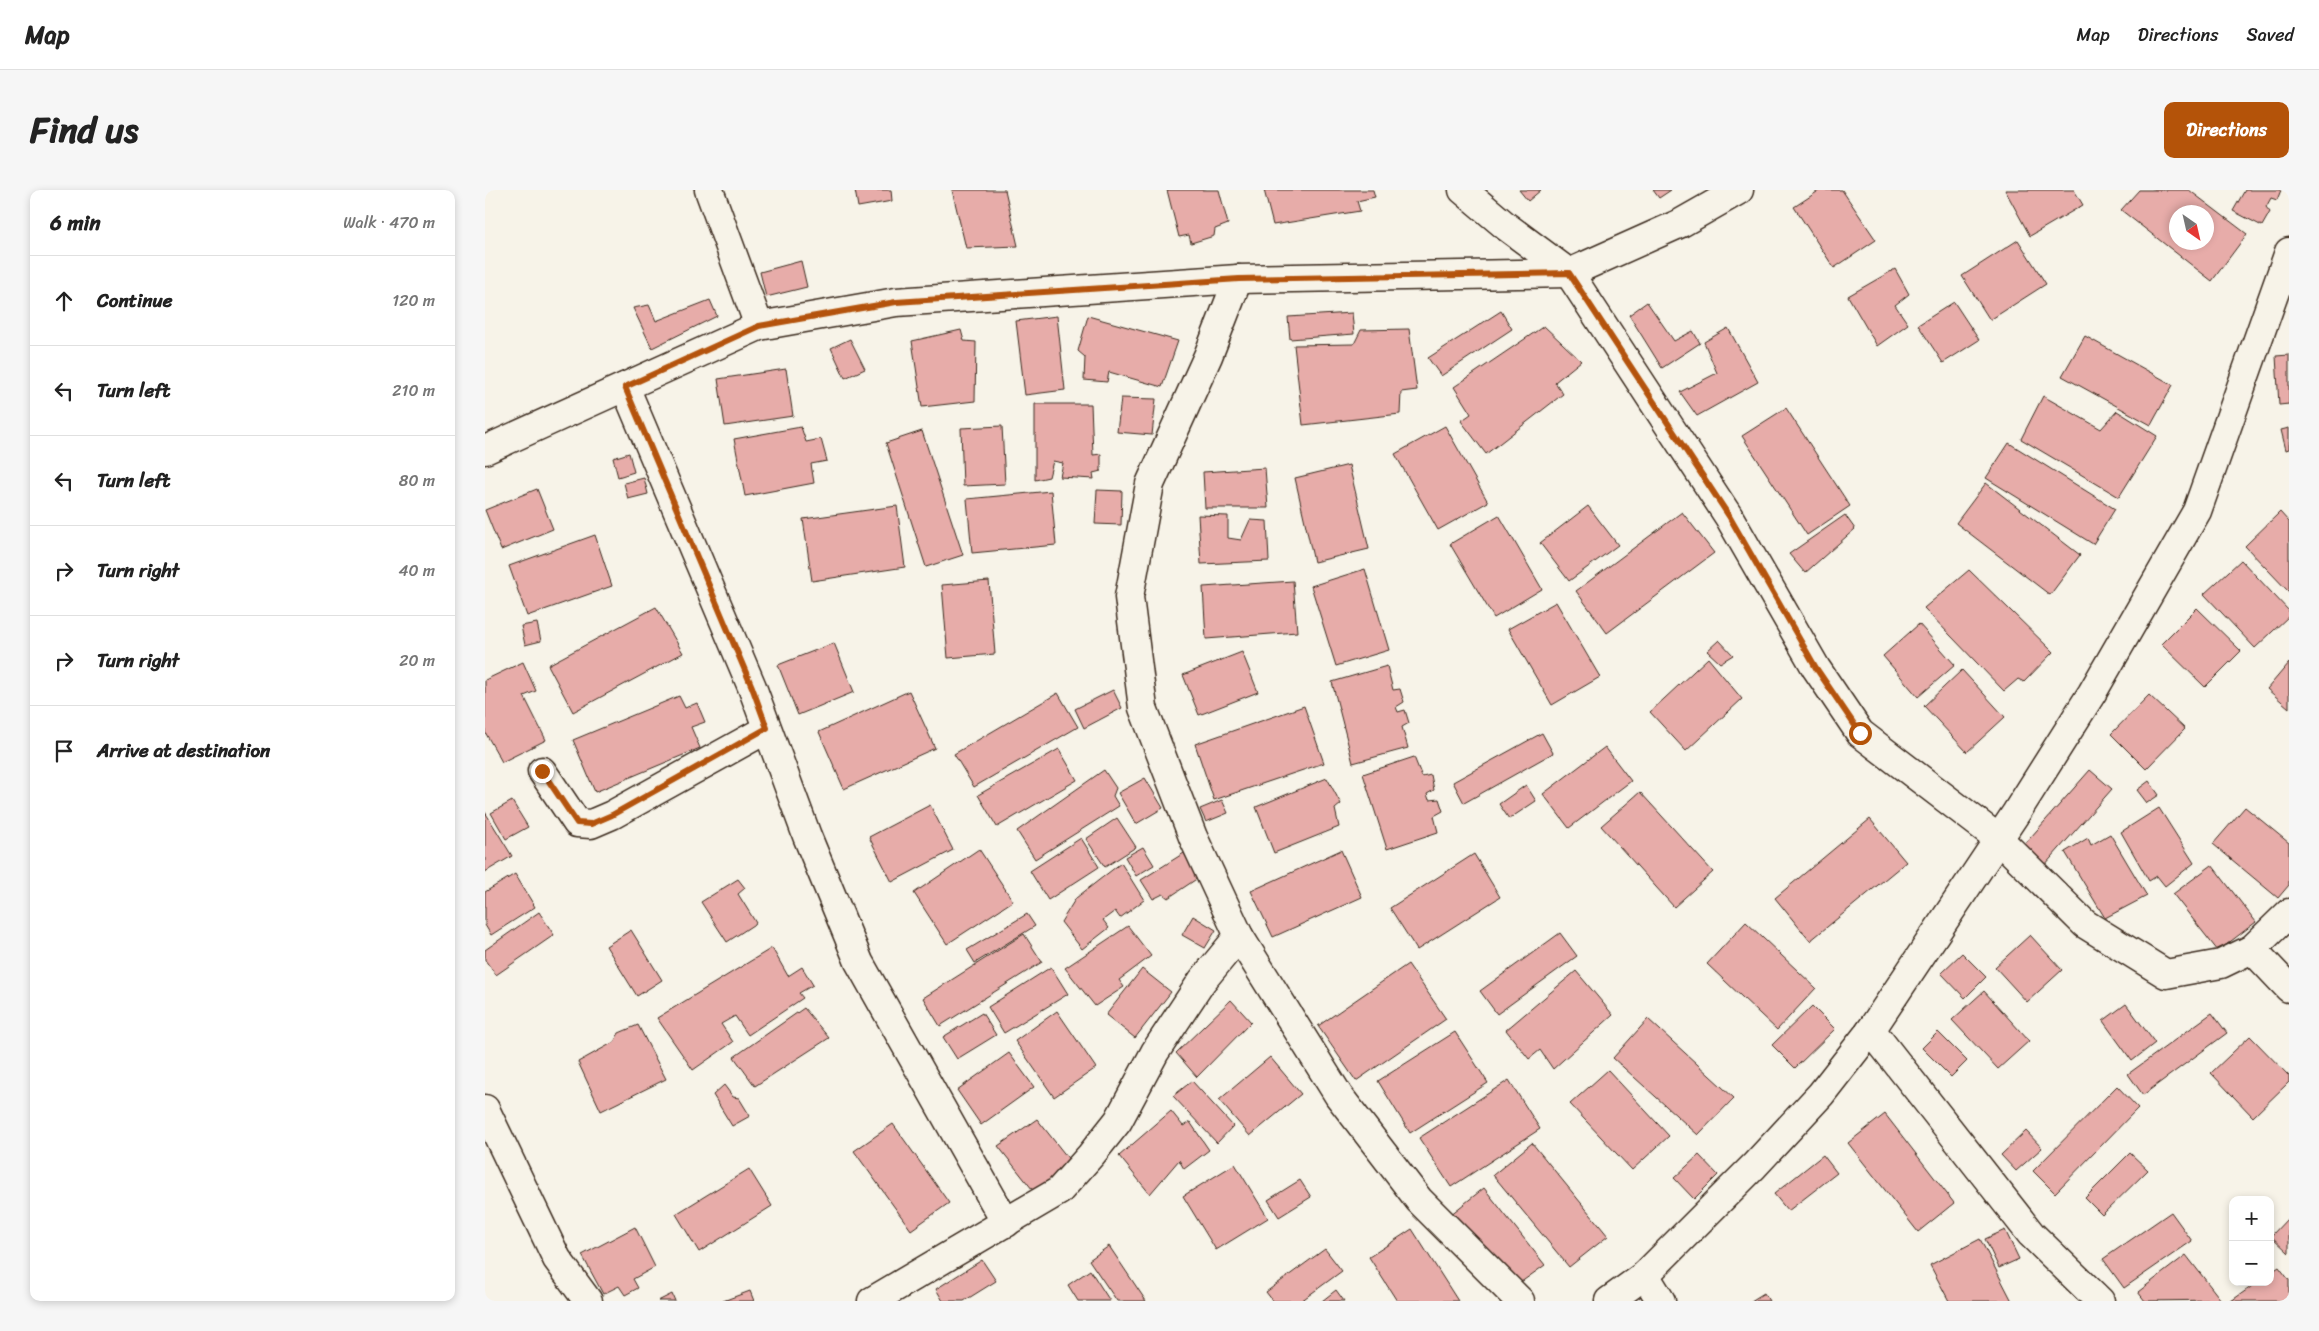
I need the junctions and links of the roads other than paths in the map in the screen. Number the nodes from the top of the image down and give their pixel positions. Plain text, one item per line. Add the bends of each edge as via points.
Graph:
1 (709, 190) edge
2 (1463, 190) edge
3 (1739, 190) edge
4 (2289, 252) edge
5 (1569, 273) junction
6 (1239, 279) junction
7 (2279, 311) edge
8 (759, 326) junction
9 (625, 387) junction
10 (485, 450) edge
11 (767, 728) junction
12 (542, 771) dead end
13 (1999, 839) junction
14 (2289, 913) edge
15 (1239, 936) junction
16 (2252, 949) junction
17 (2289, 988) edge
18 (1871, 1030) junction
19 (485, 1109) edge
20 (1006, 1223) junction
21 (1645, 1275) junction
22 (588, 1301) edge
23 (872, 1301) edge
24 (1520, 1301) edge
25 (1609, 1301) edge
26 (1661, 1301) edge
27 (2100, 1301) edge

1 - 8 street
2 - 5 street
3 - 5 street via 1681,223
4 - 7 street
5 - 6 street
5 - 13 street via 1729,516 1816,668 1860,733
6 - 8 street via 896,302
6 - 15 street via 1150,484 1129,597 1143,708 1193,837
7 - 13 street via 2197,511 2091,693
8 - 9 street
9 - 10 street
9 - 11 street
11 - 12 street via 591,824 577,823
11 - 20 street via 859,962
13 - 16 street via 2085,924 2166,974 2221,964
13 - 18 street
14 - 16 street
15 - 20 street via 1202,981 1155,1052 1118,1121 1091,1155 1059,1191
15 - 24 street via 1339,1096 1419,1200
16 - 17 street
18 - 21 street via 1821,1094
18 - 27 street via 2031,1234
19 - 22 street via 557,1258
20 - 23 street
21 - 25 street
21 - 26 street

